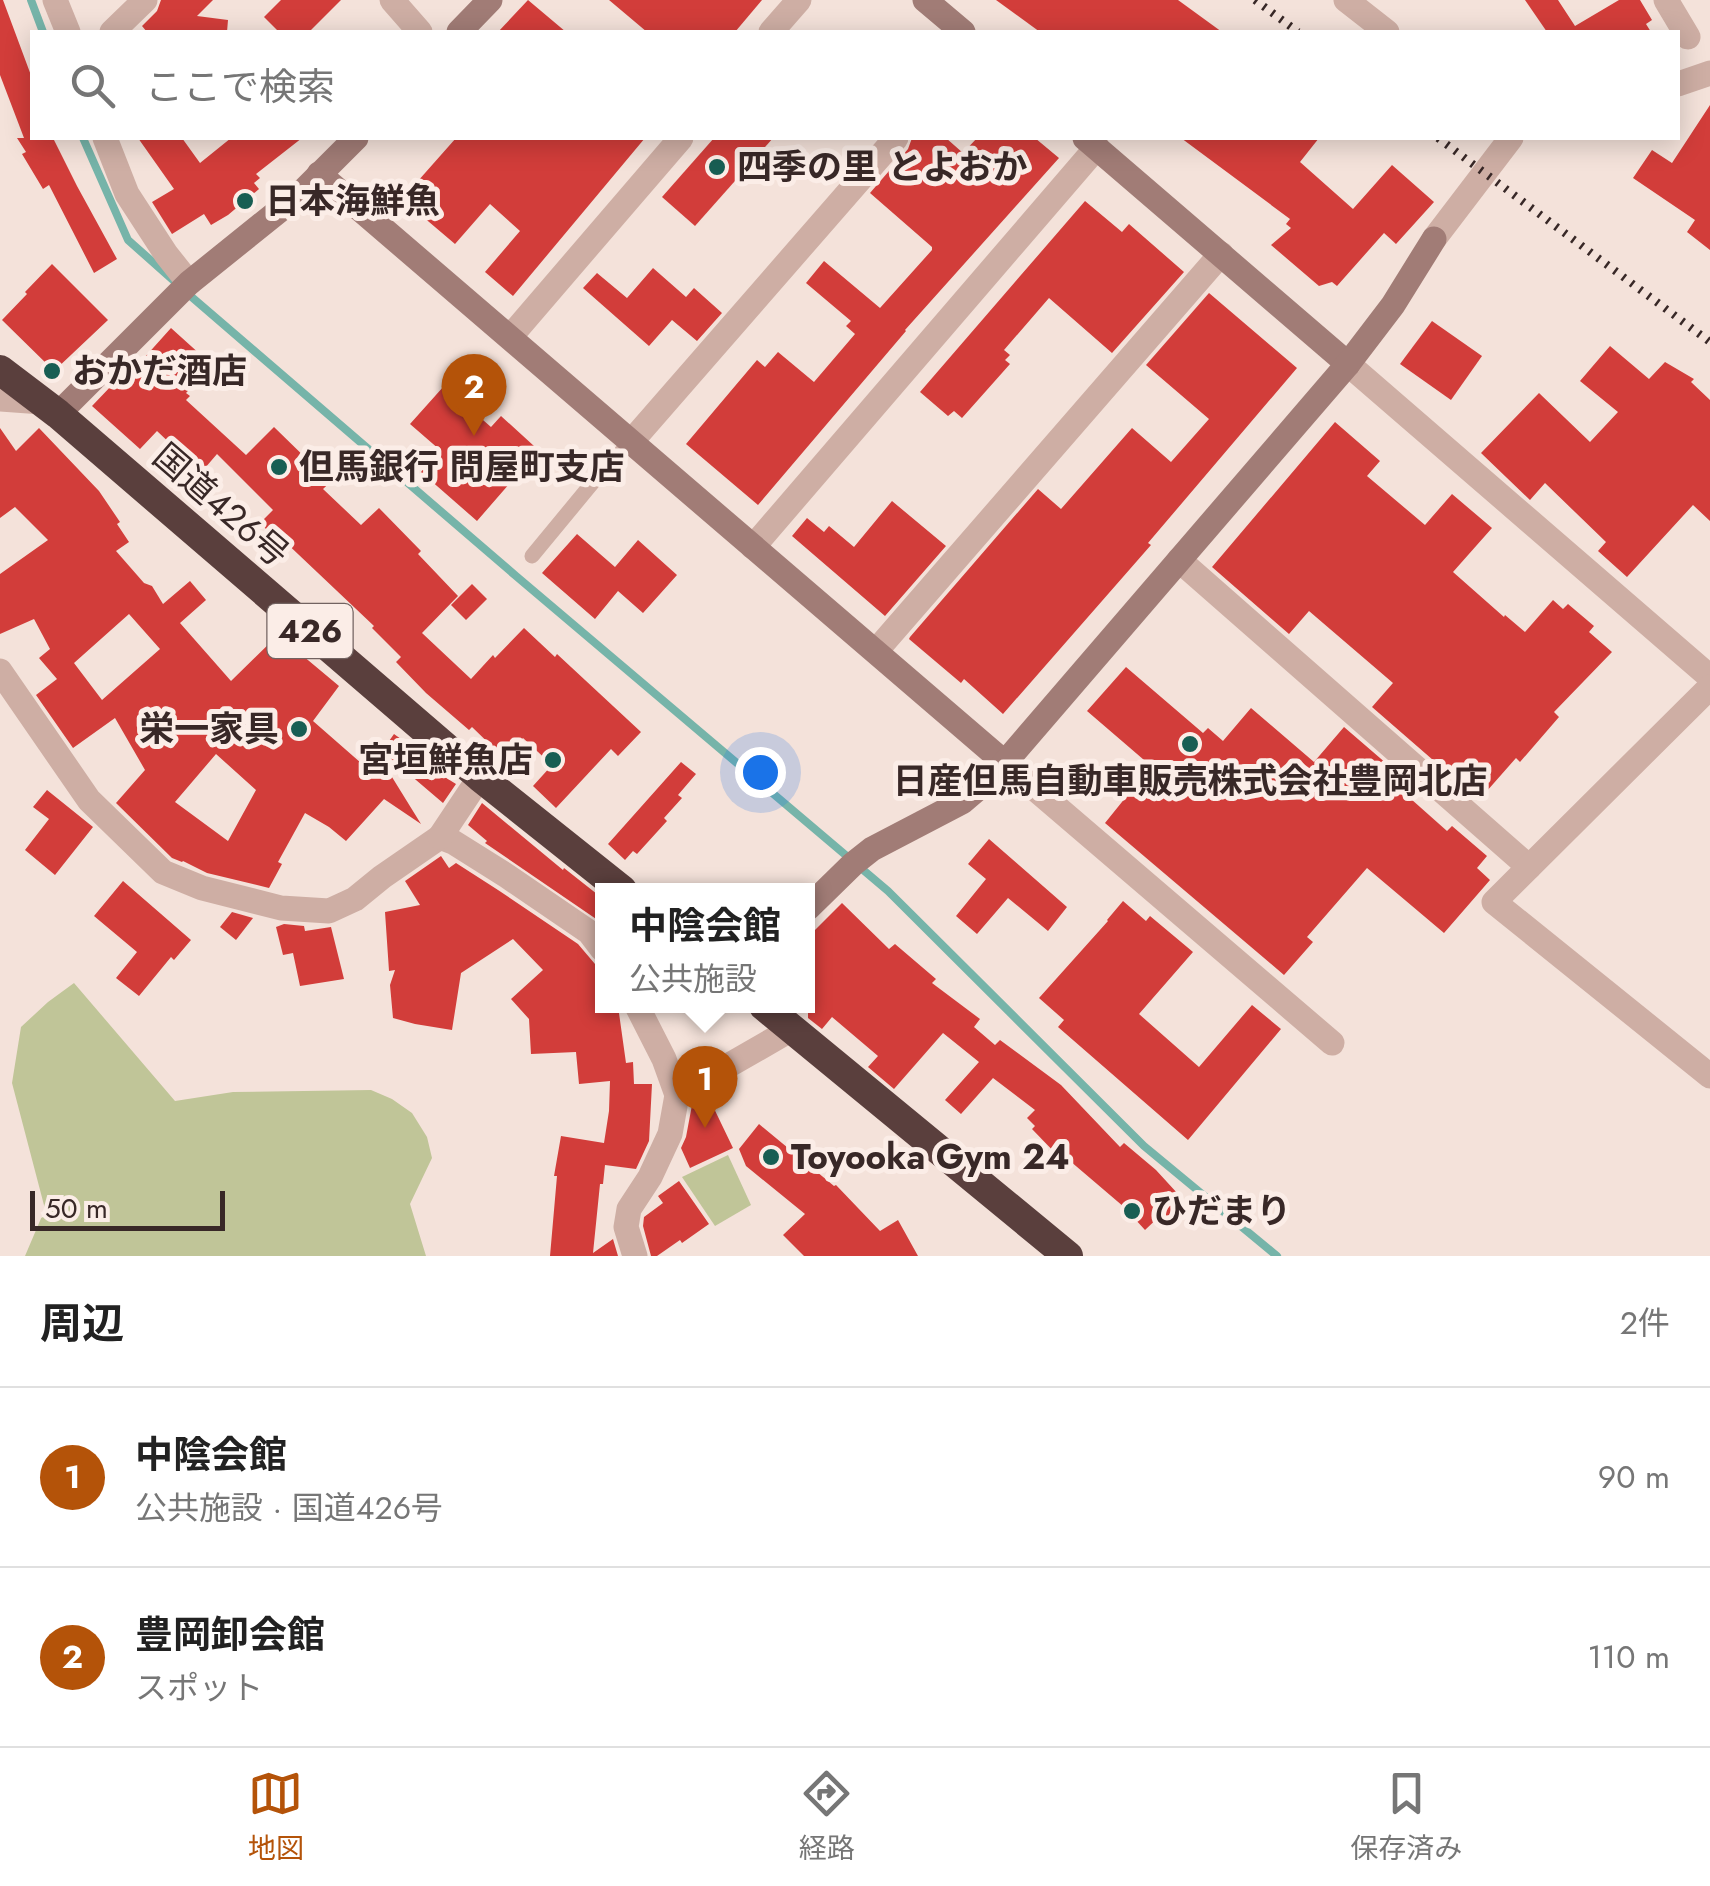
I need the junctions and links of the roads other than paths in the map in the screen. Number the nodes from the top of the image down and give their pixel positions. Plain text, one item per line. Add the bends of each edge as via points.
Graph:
1 (55, 0) edge
2 (145, 0) edge
3 (392, 0) edge
4 (490, 0) edge
5 (799, 0) edge
6 (926, 0) edge
7 (1346, 0) edge
8 (1666, 0) edge
9 (67, 30) edge
10 (114, 30) edge
11 (418, 30) edge
12 (461, 30) edge
13 (773, 30) edge
14 (961, 30) edge
15 (1384, 30) edge
16 (1688, 37) dead end
17 (1710, 73) edge
18 (1680, 83) edge
19 (107, 140) edge
20 (354, 140) edge
21 (679, 140) edge
22 (894, 140) edge
23 (1509, 140) edge
24 (1091, 142) edge
25 (320, 174) junction
26 (1221, 254) junction
27 (189, 283) junction
28 (510, 338) junction
29 (1348, 364) junction
30 (0, 370) edge
31 (0, 399) edge
32 (50, 408) junction
33 (631, 442) junction
34 (754, 547) junction
35 (532, 556) dead end
36 (1179, 560) junction
37 (876, 652) junction
38 (0, 670) edge
39 (1710, 676) edge
40 (1710, 687) edge
41 (1005, 763) junction
42 (480, 777) junction
43 (440, 837) junction
44 (1530, 867) junction
45 (613, 883) edge
46 (815, 901) edge
47 (595, 940) edge
48 (641, 1013) edge
49 (773, 1013) edge
50 (792, 1029) junction
51 (1332, 1042) dead end
52 (1710, 1076) edge
53 (678, 1094) junction
54 (636, 1256) edge
55 (1068, 1256) edge

1 - 9 street
2 - 10 street
3 - 11 street
4 - 12 street
5 - 13 street
6 - 14 street
7 - 15 street
8 - 16 street
17 - 18 street
19 - 27 street via 127,194
20 - 25 street
21 - 28 street
22 - 33 street
23 - 29 street
24 - 26 street
24 - 34 street
25 - 27 street
25 - 28 street
26 - 29 street
26 - 37 street
27 - 32 street
28 - 33 street
29 - 36 street
29 - 39 street
30 - 32 highway, 国道426号 / 426
31 - 32 street
32 - 42 highway, 国道426号 / 426
33 - 34 street
33 - 35 lane
34 - 37 street
36 - 41 street
36 - 44 street
37 - 41 street
38 - 43 street via 88,800 164,872 202,888 281,908 330,911
40 - 44 street
41 - 46 street via 962,802 872,849
41 - 51 street
42 - 43 street
42 - 45 highway, 国道426号 / 426
43 - 47 street via 508,876
44 - 52 street via 1494,902
48 - 53 street
49 - 50 highway
50 - 53 street
50 - 55 highway
53 - 54 street via 670,1134 629,1208 626,1227

